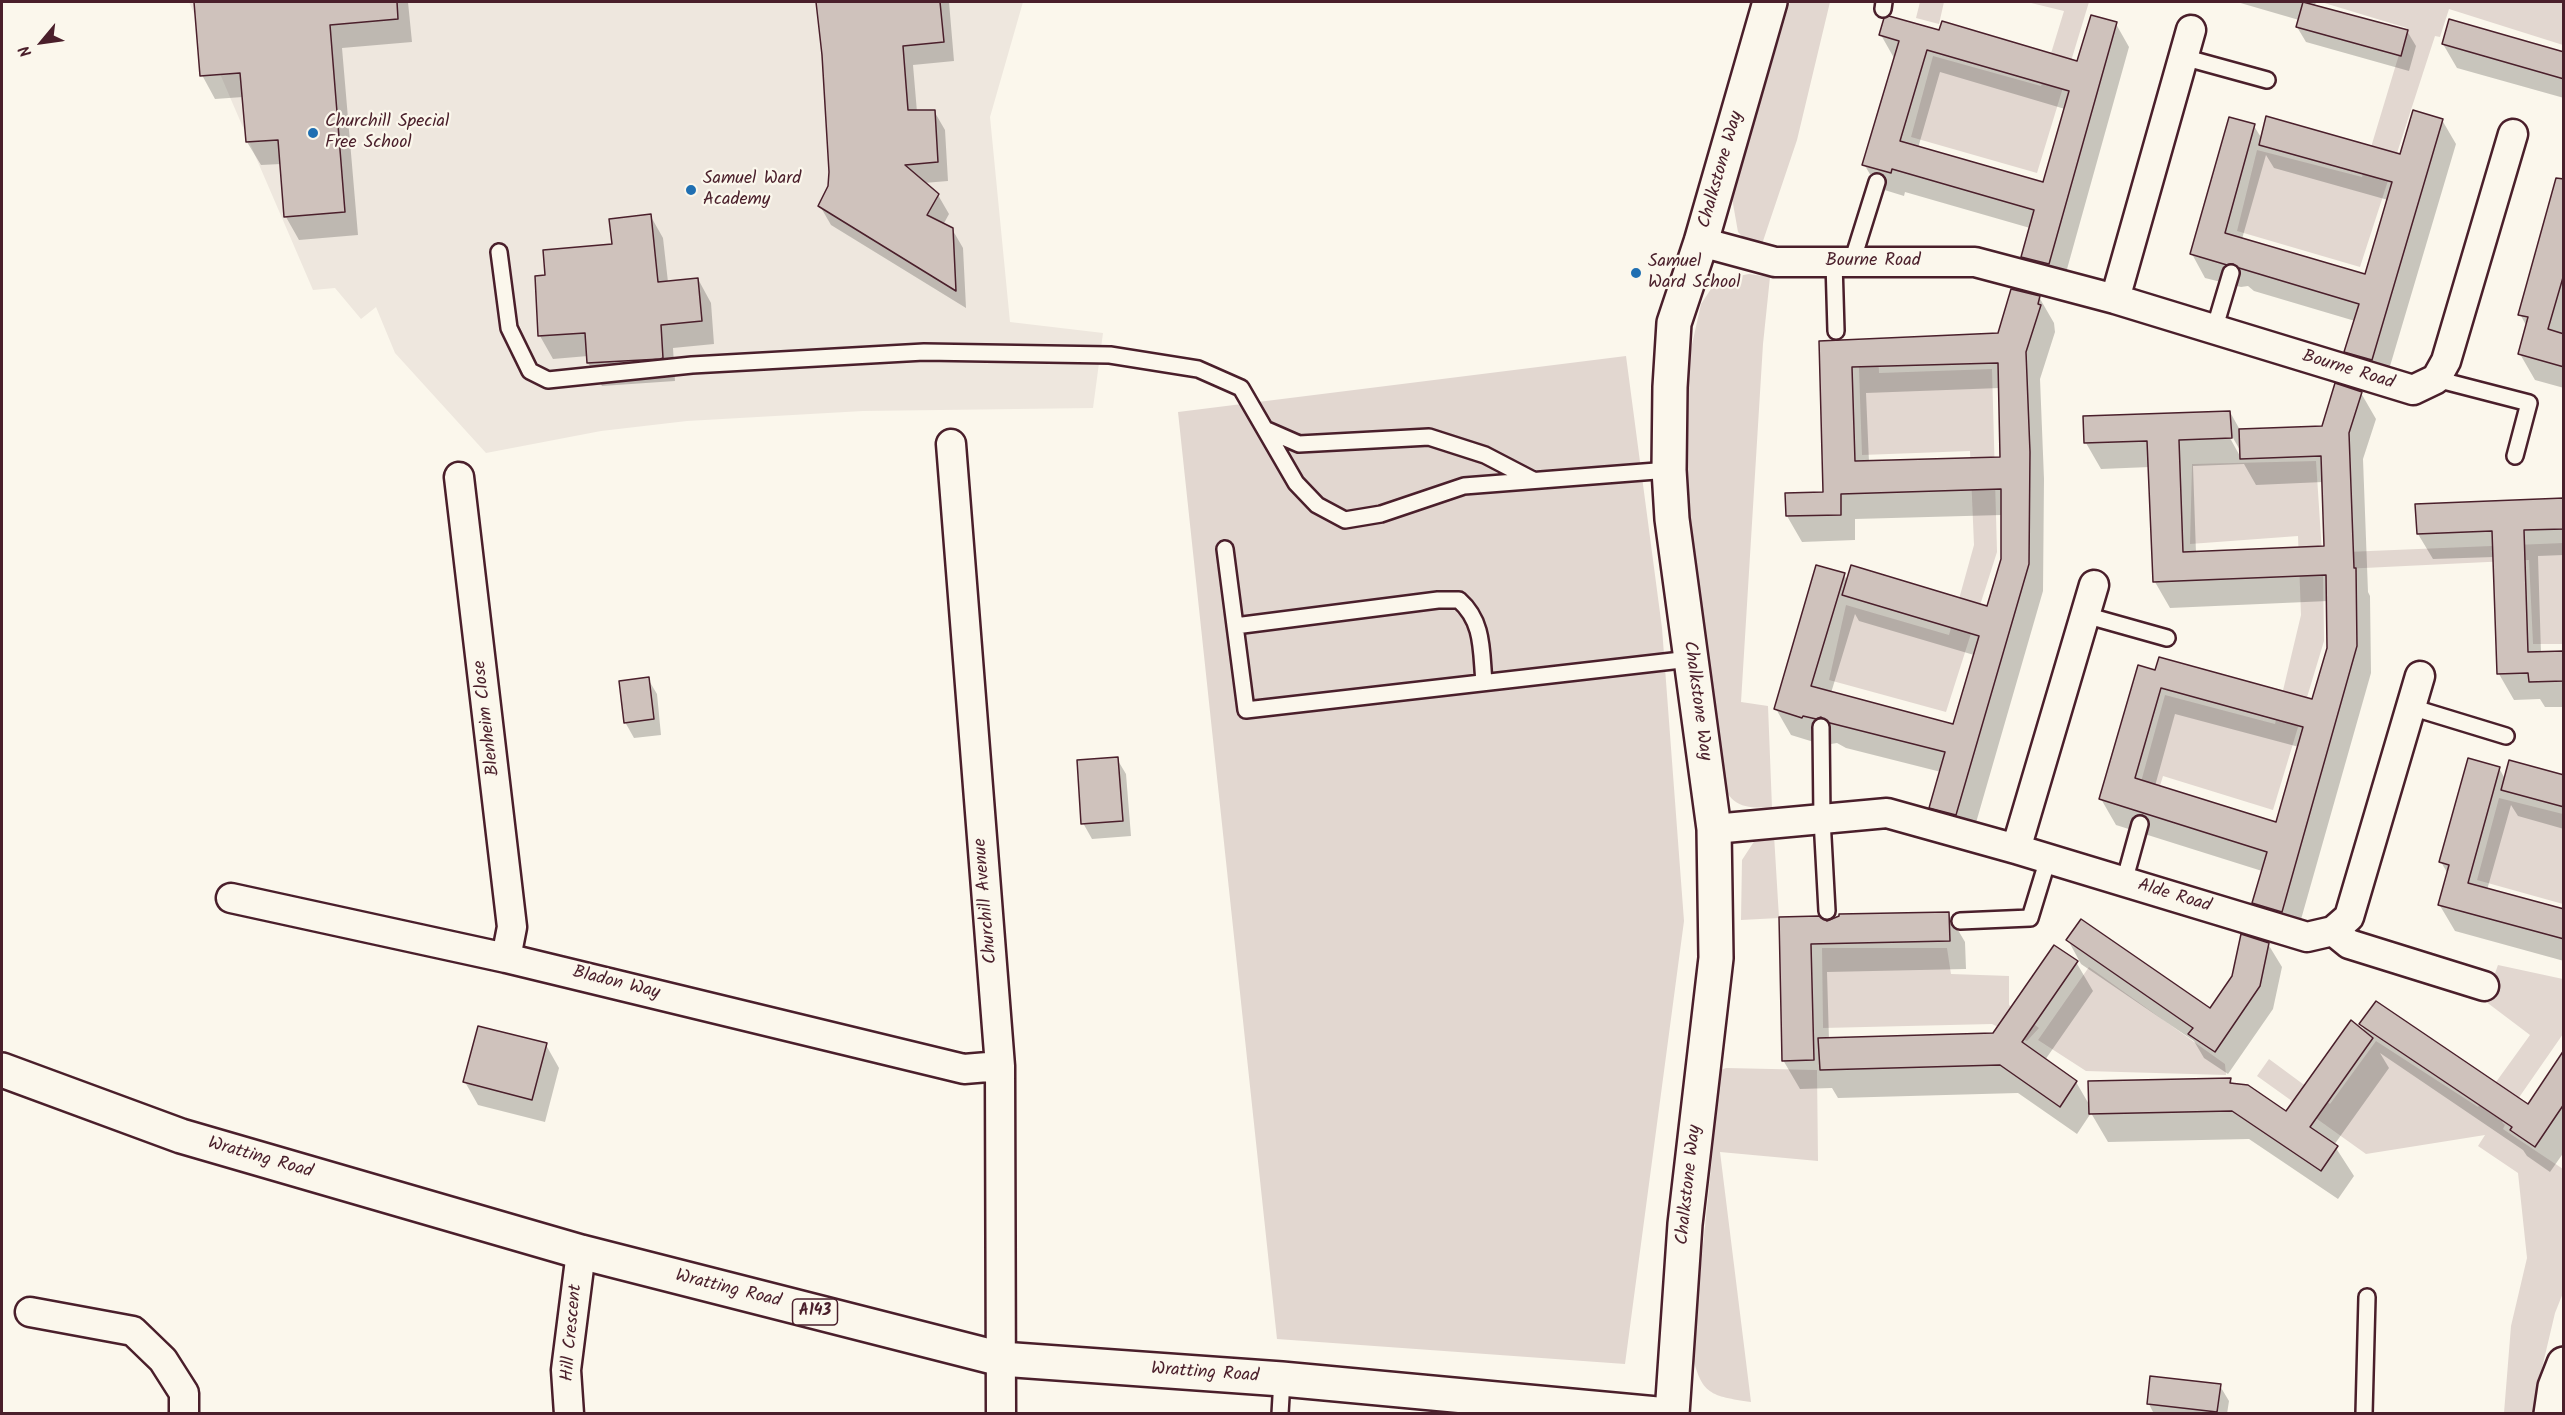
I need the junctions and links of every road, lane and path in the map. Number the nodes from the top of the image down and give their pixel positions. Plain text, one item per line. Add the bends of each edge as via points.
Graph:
1 (1770, 2) edge
2 (2187, 43) joint
3 (2267, 80) dead end
4 (2513, 134) dead end
5 (1877, 182) dead end
6 (1701, 242) junction
7 (499, 252) dead end
8 (1843, 262) junction
9 (2231, 273) dead end
10 (2115, 298) junction
11 (2214, 330) junction
12 (1836, 331) dead end
13 (2436, 379) junction
14 (1266, 430) junction
15 (951, 444) dead end
16 (2515, 456) dead end
17 (1669, 470) junction
18 (459, 477) dead end
19 (1534, 480) junction
20 (1224, 549) dead end
21 (2094, 585) dead end
22 (2085, 615) junction
23 (1234, 626) junction
24 (2167, 638) dead end
25 (1690, 659) junction
26 (2420, 676) dead end
27 (1484, 682) junction
28 (2411, 707) junction
29 (1821, 727) dead end
30 (2506, 736) dead end
31 (1822, 819) junction
32 (2140, 824) dead end
33 (1714, 829) junction
34 (2016, 849) junction
35 (2048, 859) junction
36 (2124, 882) junction
37 (231, 898) dead end
38 (1827, 911) dead end
39 (1960, 921) dead end
40 (2333, 932) junction
41 (506, 958) junction
42 (2484, 986) dead end
43 (1000, 1066) junction
44 (2, 1070) edge
45 (581, 1252) junction
46 (2367, 1297) dead end
47 (30, 1312) dead end
48 (1001, 1359) junction
49 (2564, 1364) edge
50 (1282, 1379) junction
51 (184, 1413) edge
52 (570, 1413) edge
53 (1001, 1413) edge
54 (1280, 1413) edge
55 (1657, 1413) edge
56 (1672, 1413) edge
57 (2364, 1413) edge
58 (2551, 1413) edge

1 - 6 main road, Chalkstone Way
2 - 3 lane
2 - 10 street
4 - 13 street via 2446,362
5 - 8 lane
6 - 8 street, Bourne Road via 1775,262
6 - 17 main road, Chalkstone Way via 1674,323
7 - 14 lane via 509,328 530,371 548,380 692,365 924,352 1110,355 1198,369 1241,388
8 - 10 street, Bourne Road via 1975,262
8 - 12 lane
9 - 11 lane
10 - 11 street, Bourne Road
11 - 13 street, Bourne Road via 2413,390
13 - 16 lane via 2529,403
14 - 19 lane via 1299,444 1429,437 1485,455
14 - 19 lane via 1296,483 1317,506 1346,520 1381,514 1464,486
15 - 43 street, Churchill Avenue
17 - 19 lane
17 - 25 main road, Chalkstone Way
18 - 41 street, Blenheim Close via 512,927
20 - 23 lane
21 - 22 street
22 - 24 lane
22 - 34 street
23 - 27 lane via 1459,600 1470,610 1479,632
23 - 27 lane via 1246,710
25 - 27 lane
25 - 33 main road, Chalkstone Way
26 - 28 street
28 - 30 lane
28 - 40 street via 2349,917
29 - 31 lane
31 - 33 street, Alde Road
31 - 34 street, Alde Road via 1887,813
31 - 38 lane
32 - 36 lane
33 - 56 main road, Chalkstone Way via 1716,958 1685,1224
34 - 35 street, Alde Road
35 - 36 street, Alde Road
35 - 39 lane via 2030,918
36 - 40 street, Alde Road via 2307,937
37 - 41 street, Bladon Way
40 - 42 street via 2349,944
41 - 43 street, Bladon Way via 964,1069
43 - 48 street, Churchill Avenue
44 - 45 main road, Wratting Road / A143 via 182,1136
45 - 48 main road, Wratting Road / A143
45 - 52 street, Hill Crescent via 566,1370
46 - 57 lane
47 - 51 street via 133,1331 163,1360 184,1393
48 - 50 main road, Wratting Road / A143
48 - 53 street, Churchill Avenue
49 - 58 main road
50 - 54 lane
50 - 55 main road, Wratting Road / A143

